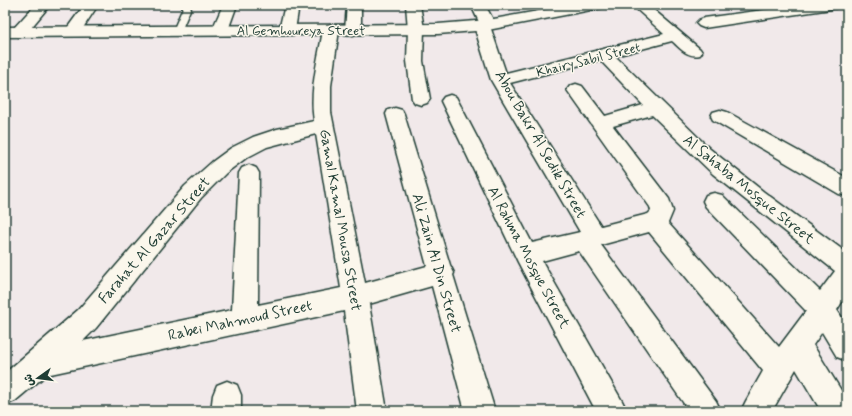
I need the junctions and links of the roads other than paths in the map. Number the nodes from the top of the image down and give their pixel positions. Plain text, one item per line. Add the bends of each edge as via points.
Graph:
1 (44, 5) edge
2 (91, 5) edge
3 (188, 5) edge
4 (230, 5) edge
5 (292, 5) edge
6 (354, 5) edge
7 (413, 5) edge
8 (478, 5) edge
9 (596, 5) edge
10 (639, 5) edge
11 (710, 5) edge
12 (830, 5) edge
13 (728, 19) junction
14 (704, 23) dead end
15 (485, 26) junction
16 (416, 29) junction
17 (220, 30) junction
18 (287, 30) junction
19 (331, 30) junction
20 (353, 30) junction
21 (741, 30) dead end
22 (73, 31) junction
23 (177, 31) junction
24 (12, 32) edge
25 (675, 36) junction
26 (694, 52) dead end
27 (605, 55) junction
28 (500, 80) junction
29 (576, 90) dead end
30 (421, 99) dead end
31 (450, 101) dead end
32 (656, 108) junction
33 (395, 114) dead end
34 (720, 116) dead end
35 (601, 123) junction
36 (324, 125) junction
37 (249, 173) dead end
38 (847, 188) edge
39 (714, 200) dead end
40 (654, 222) junction
41 (590, 239) junction
42 (526, 255) junction
43 (847, 267) edge
44 (442, 273) junction
45 (847, 274) edge
46 (355, 297) junction
47 (822, 310) junction
48 (245, 319) junction
49 (797, 345) junction
50 (847, 348) edge
51 (38, 363) junction
52 (780, 369) junction
53 (5, 391) edge
54 (372, 411) edge
55 (480, 411) edge
56 (612, 411) edge
57 (706, 411) edge
58 (756, 411) edge
59 (837, 411) edge

1 - 24 street
2 - 22 street
3 - 23 lane
4 - 17 street
5 - 18 street
6 - 20 street
7 - 16 street
8 - 15 street, Abou Bakr Al Sedik Street
9 - 15 street, Al Gemhoureya Street
10 - 25 street
11 - 13 street
12 - 13 street
13 - 14 street
13 - 21 street
15 - 16 street, Al Gemhoureya Street
15 - 28 street, Abou Bakr Al Sedik Street
16 - 20 street, Al Gemhoureya Street
16 - 30 street via 416,61
17 - 18 street, Al Gemhoureya Street
17 - 23 street, Al Gemhoureya Street
18 - 19 street, Al Gemhoureya Street
19 - 20 street, Al Gemhoureya Street
19 - 36 street, Gamal Kamal Mousa Street via 321,99
22 - 23 street, Al Gemhoureya Street
22 - 24 street, Al Gemhoureya Street
25 - 26 street
25 - 27 street, Khairy Sabil Street
27 - 28 street, Khairy Sabil Street
27 - 32 street, Al Sahaba Mosque Street
28 - 41 street, Abou Bakr Al Sedik Street
29 - 35 street
31 - 42 street, Al Rahma Mosque Street
32 - 35 street
32 - 43 street, Al Sahaba Mosque Street via 730,177
33 - 44 street, Ali Zain Al Din Street
34 - 38 street
35 - 40 street via 661,205 661,218
36 - 46 street, Gamal Kamal Mousa Street
36 - 51 street, Farahat Al Gazar Street via 270,139 249,148 210,174 87,319
37 - 48 street
39 - 47 street
40 - 41 street
40 - 52 street
41 - 42 street
41 - 57 street, Abou Bakr Al Sedik Street
42 - 56 street, Al Rahma Mosque Street
44 - 46 street, Rabei Mahmoud Street
44 - 55 street, Ali Zain Al Din Street
45 - 47 street
46 - 48 street, Rabei Mahmoud Street
46 - 54 street, Gamal Kamal Mousa Street
47 - 49 street
47 - 50 street
48 - 51 street, Rabei Mahmoud Street
49 - 52 street
49 - 59 street
51 - 53 street, Farahat Al Gazar Street
52 - 58 street

